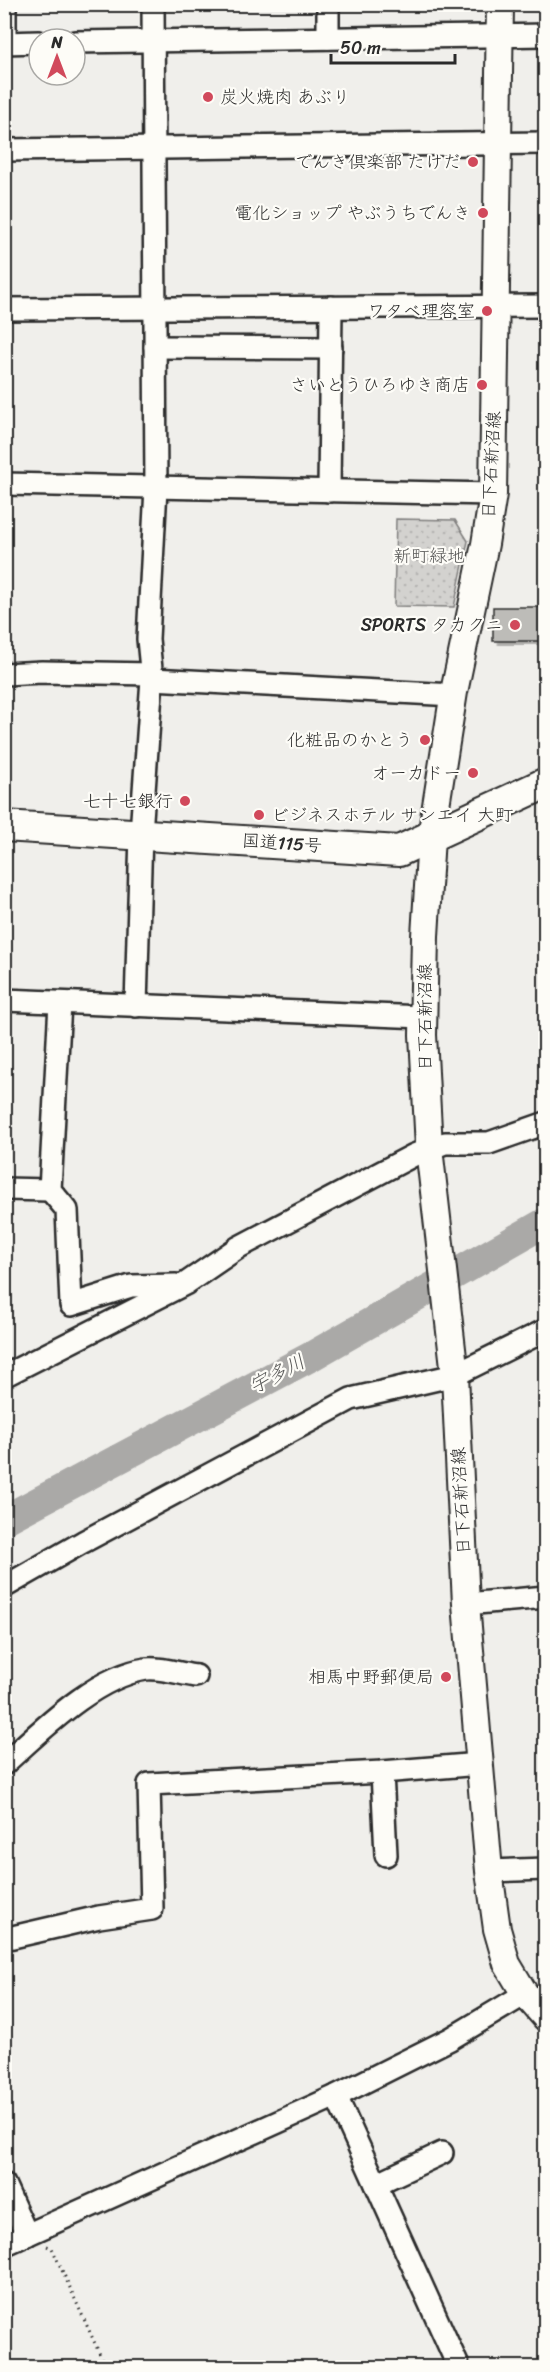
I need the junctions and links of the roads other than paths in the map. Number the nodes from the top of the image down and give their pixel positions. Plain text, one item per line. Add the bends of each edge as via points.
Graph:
1 (5, 4) edge
2 (153, 4) edge
3 (328, 4) edge
4 (500, 4) edge
5 (500, 35) junction
6 (546, 35) edge
7 (328, 38) junction
8 (153, 41) junction
9 (27, 42) edge
10 (87, 42) edge
11 (5, 43) edge
12 (498, 143) junction
13 (546, 143) edge
14 (153, 148) junction
15 (4, 150) edge
16 (546, 306) edge
17 (331, 307) junction
18 (495, 307) junction
19 (155, 308) junction
20 (4, 309) edge
21 (155, 347) junction
22 (331, 348) junction
23 (4, 484) edge
24 (156, 488) junction
25 (329, 491) junction
26 (493, 494) junction
27 (4, 674) edge
28 (152, 677) junction
29 (453, 695) junction
30 (546, 783) edge
31 (4, 826) edge
32 (141, 833) junction
33 (431, 837) junction
34 (4, 1000) edge
35 (60, 1003) junction
36 (136, 1006) junction
37 (423, 1017) junction
38 (546, 1123) edge
39 (429, 1153) junction
40 (4, 1189) edge
41 (50, 1190) junction
42 (185, 1284) junction
43 (546, 1330) edge
44 (454, 1364) junction
45 (4, 1376) edge
46 (4, 1587) edge
47 (546, 1597) edge
48 (466, 1604) junction
49 (196, 1676) dead end
50 (4, 1764) edge
51 (480, 1764) junction
52 (382, 1772) junction
53 (386, 1855) dead end
54 (546, 1869) edge
55 (489, 1871) junction
56 (4, 1939) edge
57 (525, 1994) junction
58 (546, 2018) edge
59 (336, 2096) junction
60 (442, 2153) dead end
61 (4, 2184) edge
62 (376, 2184) junction
63 (27, 2235) junction
64 (4, 2245) edge
65 (459, 2367) edge

1 - 11 street
2 - 8 street
3 - 7 street
4 - 5 main road, 日下石新沼線
5 - 6 street
5 - 7 street
5 - 12 main road, 日下石新沼線
7 - 8 street
8 - 10 street
8 - 14 street
9 - 11 street
12 - 13 street
12 - 14 street
12 - 18 main road, 日下石新沼線
14 - 15 street
14 - 19 street
16 - 18 street
17 - 18 street
17 - 19 street
17 - 22 street
18 - 26 main road, 日下石新沼線
19 - 20 street
19 - 21 street
21 - 22 street
21 - 24 street
22 - 25 street
23 - 24 street
24 - 25 street
24 - 28 street via 148,639
25 - 26 street
26 - 29 main road, 日下石新沼線
27 - 28 street
28 - 29 street
28 - 32 street
29 - 33 main road, 日下石新沼線
30 - 33 highway, 国道115号
31 - 32 highway, 国道115号
32 - 33 highway, 国道115号 via 399,850
32 - 36 street
33 - 37 main road, 日下石新沼線
34 - 35 street
35 - 36 street
35 - 41 street
36 - 37 street
37 - 39 main road, 日下石新沼線
38 - 39 street via 489,1143 445,1143
39 - 42 street via 240,1247
39 - 44 main road, 日下石新沼線
40 - 41 street
41 - 42 street via 67,1210 71,1305 130,1286
42 - 45 street
43 - 44 street
44 - 46 street via 351,1399
44 - 48 main road, 日下石新沼線
47 - 48 street
48 - 51 main road, 日下石新沼線
49 - 50 street via 147,1669 114,1679 64,1710
51 - 52 street
51 - 55 main road, 日下石新沼線
52 - 53 street
52 - 56 street via 149,1784 152,1909
54 - 55 street
55 - 57 main road, 日下石新沼線 via 497,1929 507,1964
57 - 58 main road, 日下石新沼線
57 - 59 street via 450,2039
59 - 62 street
59 - 63 street
60 - 62 street
61 - 63 street
62 - 65 street
63 - 64 street

